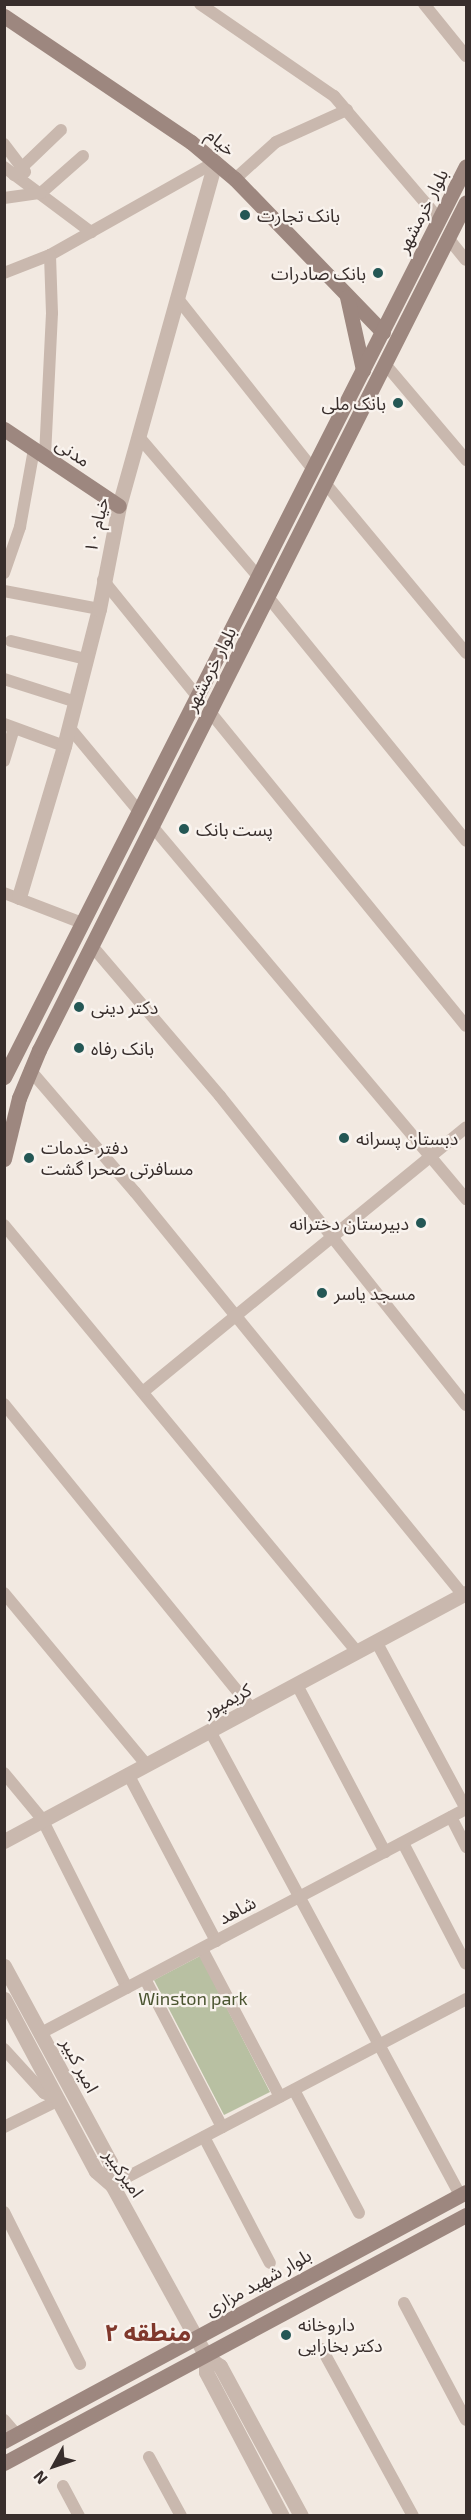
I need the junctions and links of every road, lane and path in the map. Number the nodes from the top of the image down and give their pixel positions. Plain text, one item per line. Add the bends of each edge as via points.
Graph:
1 (11, 4) edge
2 (200, 4) edge
3 (424, 4) edge
4 (4, 15) edge
5 (466, 56) edge
6 (347, 110) junction
7 (61, 130) dead end
8 (4, 144) edge
9 (83, 156) dead end
10 (215, 162) junction
11 (466, 165) edge
12 (13, 170) edge
13 (235, 179) junction
14 (41, 193) junction
15 (4, 198) edge
16 (466, 202) edge
17 (439, 219) junction
18 (91, 232) junction
19 (448, 238) junction
20 (50, 255) junction
21 (466, 260) edge
22 (4, 273) edge
23 (346, 294) junction
24 (178, 300) junction
25 (383, 332) junction
26 (385, 364) junction
27 (363, 370) junction
28 (4, 429) edge
29 (139, 437) junction
30 (40, 453) junction
31 (466, 460) edge
32 (311, 466) junction
33 (325, 483) junction
34 (119, 506) junction
35 (4, 573) edge
36 (257, 575) junction
37 (104, 580) junction
38 (4, 591) edge
39 (268, 597) junction
40 (99, 609) junction
41 (228, 632) junction
42 (10, 641) dead end
43 (244, 645) junction
44 (466, 653) edge
45 (86, 659) junction
46 (4, 679) edge
47 (196, 695) junction
48 (76, 702) junction
49 (210, 712) junction
50 (9, 726) edge
51 (69, 727) junction
52 (64, 746) junction
53 (4, 761) edge
54 (138, 810) junction
55 (152, 826) junction
56 (464, 837) edge
57 (12, 895) edge
58 (82, 923) junction
59 (92, 946) junction
60 (466, 1026) edge
61 (30, 1070) junction
62 (4, 1077) edge
63 (466, 1127) edge
64 (431, 1155) junction
65 (4, 1159) edge
66 (466, 1199) edge
67 (4, 1225) edge
68 (331, 1236) junction
69 (234, 1318) junction
70 (144, 1391) junction
71 (4, 1404) edge
72 (466, 1405) edge
73 (4, 1593) edge
74 (465, 1596) edge
75 (377, 1642) junction
76 (358, 1653) junction
77 (297, 1685) junction
78 (252, 1709) junction
79 (210, 1731) junction
80 (146, 1764) junction
81 (4, 1773) edge
82 (128, 1774) junction
83 (466, 1809) edge
84 (451, 1818) junction
85 (42, 1819) junction
86 (4, 1841) edge
87 (403, 1843) junction
88 (466, 1847) edge
89 (386, 1852) junction
90 (299, 1897) junction
91 (216, 1941) junction
92 (202, 1949) junction
93 (466, 1964) edge
94 (4, 1966) edge
95 (145, 1978) junction
96 (127, 1988) junction
97 (4, 1998) edge
98 (466, 2002) edge
99 (41, 2033) junction
100 (379, 2045) junction
101 (4, 2049) edge
102 (294, 2090) junction
103 (280, 2097) junction
104 (59, 2100) junction
105 (4, 2127) edge
106 (222, 2127) junction
107 (204, 2137) junction
108 (112, 2185) junction
109 (464, 2193) edge
110 (4, 2212) edge
111 (359, 2213) dead end
112 (466, 2215) edge
113 (270, 2263) dead end
114 (404, 2303) dead end
115 (196, 2338) junction
116 (322, 2349) dead end
117 (206, 2356) junction
118 (80, 2364) dead end
119 (4, 2420) edge
120 (466, 2420) edge
121 (10, 2438) edge
122 (149, 2457) dead end
123 (4, 2463) edge
124 (63, 2486) dead end
125 (79, 2516) edge
126 (181, 2516) edge
127 (282, 2516) edge
128 (301, 2516) edge
129 (413, 2516) edge

1 - 4 street
2 - 6 street via 316,81
3 - 5 street
4 - 10 main road, خیام
6 - 13 street via 276,141
6 - 17 street
7 - 12 street
8 - 12 street
9 - 14 street
10 - 13 main road, خیام
10 - 18 street
10 - 24 street, خیام ۱۰
11 - 17 main road, بلوار خرمشهر
12 - 14 street
13 - 23 main road, خیام
14 - 15 street
14 - 18 street
16 - 19 main road, بلوار خرمشهر
17 - 25 main road, بلوار خرمشهر
18 - 20 street
19 - 21 street
19 - 26 main road, بلوار خرمشهر
20 - 22 street
20 - 30 street via 52,313
23 - 25 main road, خیام
23 - 27 main road
24 - 29 street, خیام ۱۰
24 - 32 street
25 - 27 main road, بلوار خرمشهر
26 - 31 street
26 - 33 main road, بلوار خرمشهر
27 - 32 main road, بلوار خرمشهر
28 - 30 main road, مدنی
29 - 34 street, خیام ۱۰
29 - 36 street
30 - 34 main road, مدنی
30 - 35 street
32 - 36 main road, بلوار خرمشهر
33 - 39 main road, بلوار خرمشهر
33 - 44 street
34 - 37 street, خیام ۱۰
36 - 41 main road, بلوار خرمشهر
37 - 40 street, خیام ۱۰
37 - 47 street
38 - 40 street
39 - 43 main road, بلوار خرمشهر
39 - 56 street
40 - 45 street, خیام ۱۰
41 - 43 main road
41 - 47 main road, بلوار خرمشهر
42 - 45 street
43 - 49 main road, بلوار خرمشهر
45 - 48 street, خیام ۱۰
46 - 48 street
47 - 54 main road, بلوار خرمشهر
48 - 51 street, خیام ۱۰
49 - 55 main road, بلوار خرمشهر
49 - 60 street
50 - 52 street
50 - 53 street
51 - 52 street, خیام ۱۰
51 - 54 street
52 - 57 street, خیام ۱۰
54 - 58 main road, بلوار خرمشهر
55 - 59 main road, بلوار خرمشهر
55 - 64 street
57 - 58 street
58 - 62 main road, بلوار خرمشهر
59 - 61 main road, بلوار خرمشهر
59 - 68 street via 220,1096
61 - 65 main road, بلوار خرمشهر
61 - 69 street via 135,1192
63 - 64 street
64 - 66 street
64 - 68 street
67 - 70 street
68 - 69 street
68 - 72 street
69 - 70 street
69 - 74 street
70 - 76 street
71 - 78 street
73 - 80 street
74 - 75 street, کریمپور
75 - 76 street, کریمپور
75 - 83 street
76 - 77 street, کریمپور
77 - 78 street, کریمپور
77 - 89 street
78 - 79 street, کریمپور
79 - 80 street, کریمپور
79 - 90 street
80 - 82 street, کریمپور
81 - 85 street
82 - 85 street, کریمپور
82 - 91 street
83 - 84 street, شاهد
84 - 87 street, شاهد
84 - 88 street
85 - 86 street, کریمپور
85 - 96 street
87 - 89 street, شاهد
87 - 93 street
89 - 90 street, شاهد
90 - 91 street, شاهد
90 - 100 street
91 - 92 street, شاهد
92 - 95 street, شاهد
92 - 103 street
94 - 99 street, امیر کبیر
95 - 96 street, شاهد
95 - 106 street
96 - 99 street, شاهد
97 - 104 street, امیرکبیر
98 - 100 street
99 - 108 street, امیر کبیر via 110,2162
100 - 102 street
100 - 109 street
101 - 104 street via 44,2093
102 - 103 street
102 - 111 street
103 - 106 street
104 - 105 street
104 - 108 street, امیرکبیر via 96,2171
106 - 107 street
107 - 108 street
107 - 113 street
108 - 115 street, امیرکبیر
109 - 115 main road, بلوار شهید مزاری
110 - 118 street
112 - 117 main road
114 - 120 street
115 - 117 street
115 - 121 main road, بلوار شهید مزاری
116 - 129 street
117 - 123 main road
117 - 127 street via 206,2372
117 - 128 street via 220,2366
119 - 121 street
122 - 126 street
124 - 125 street

